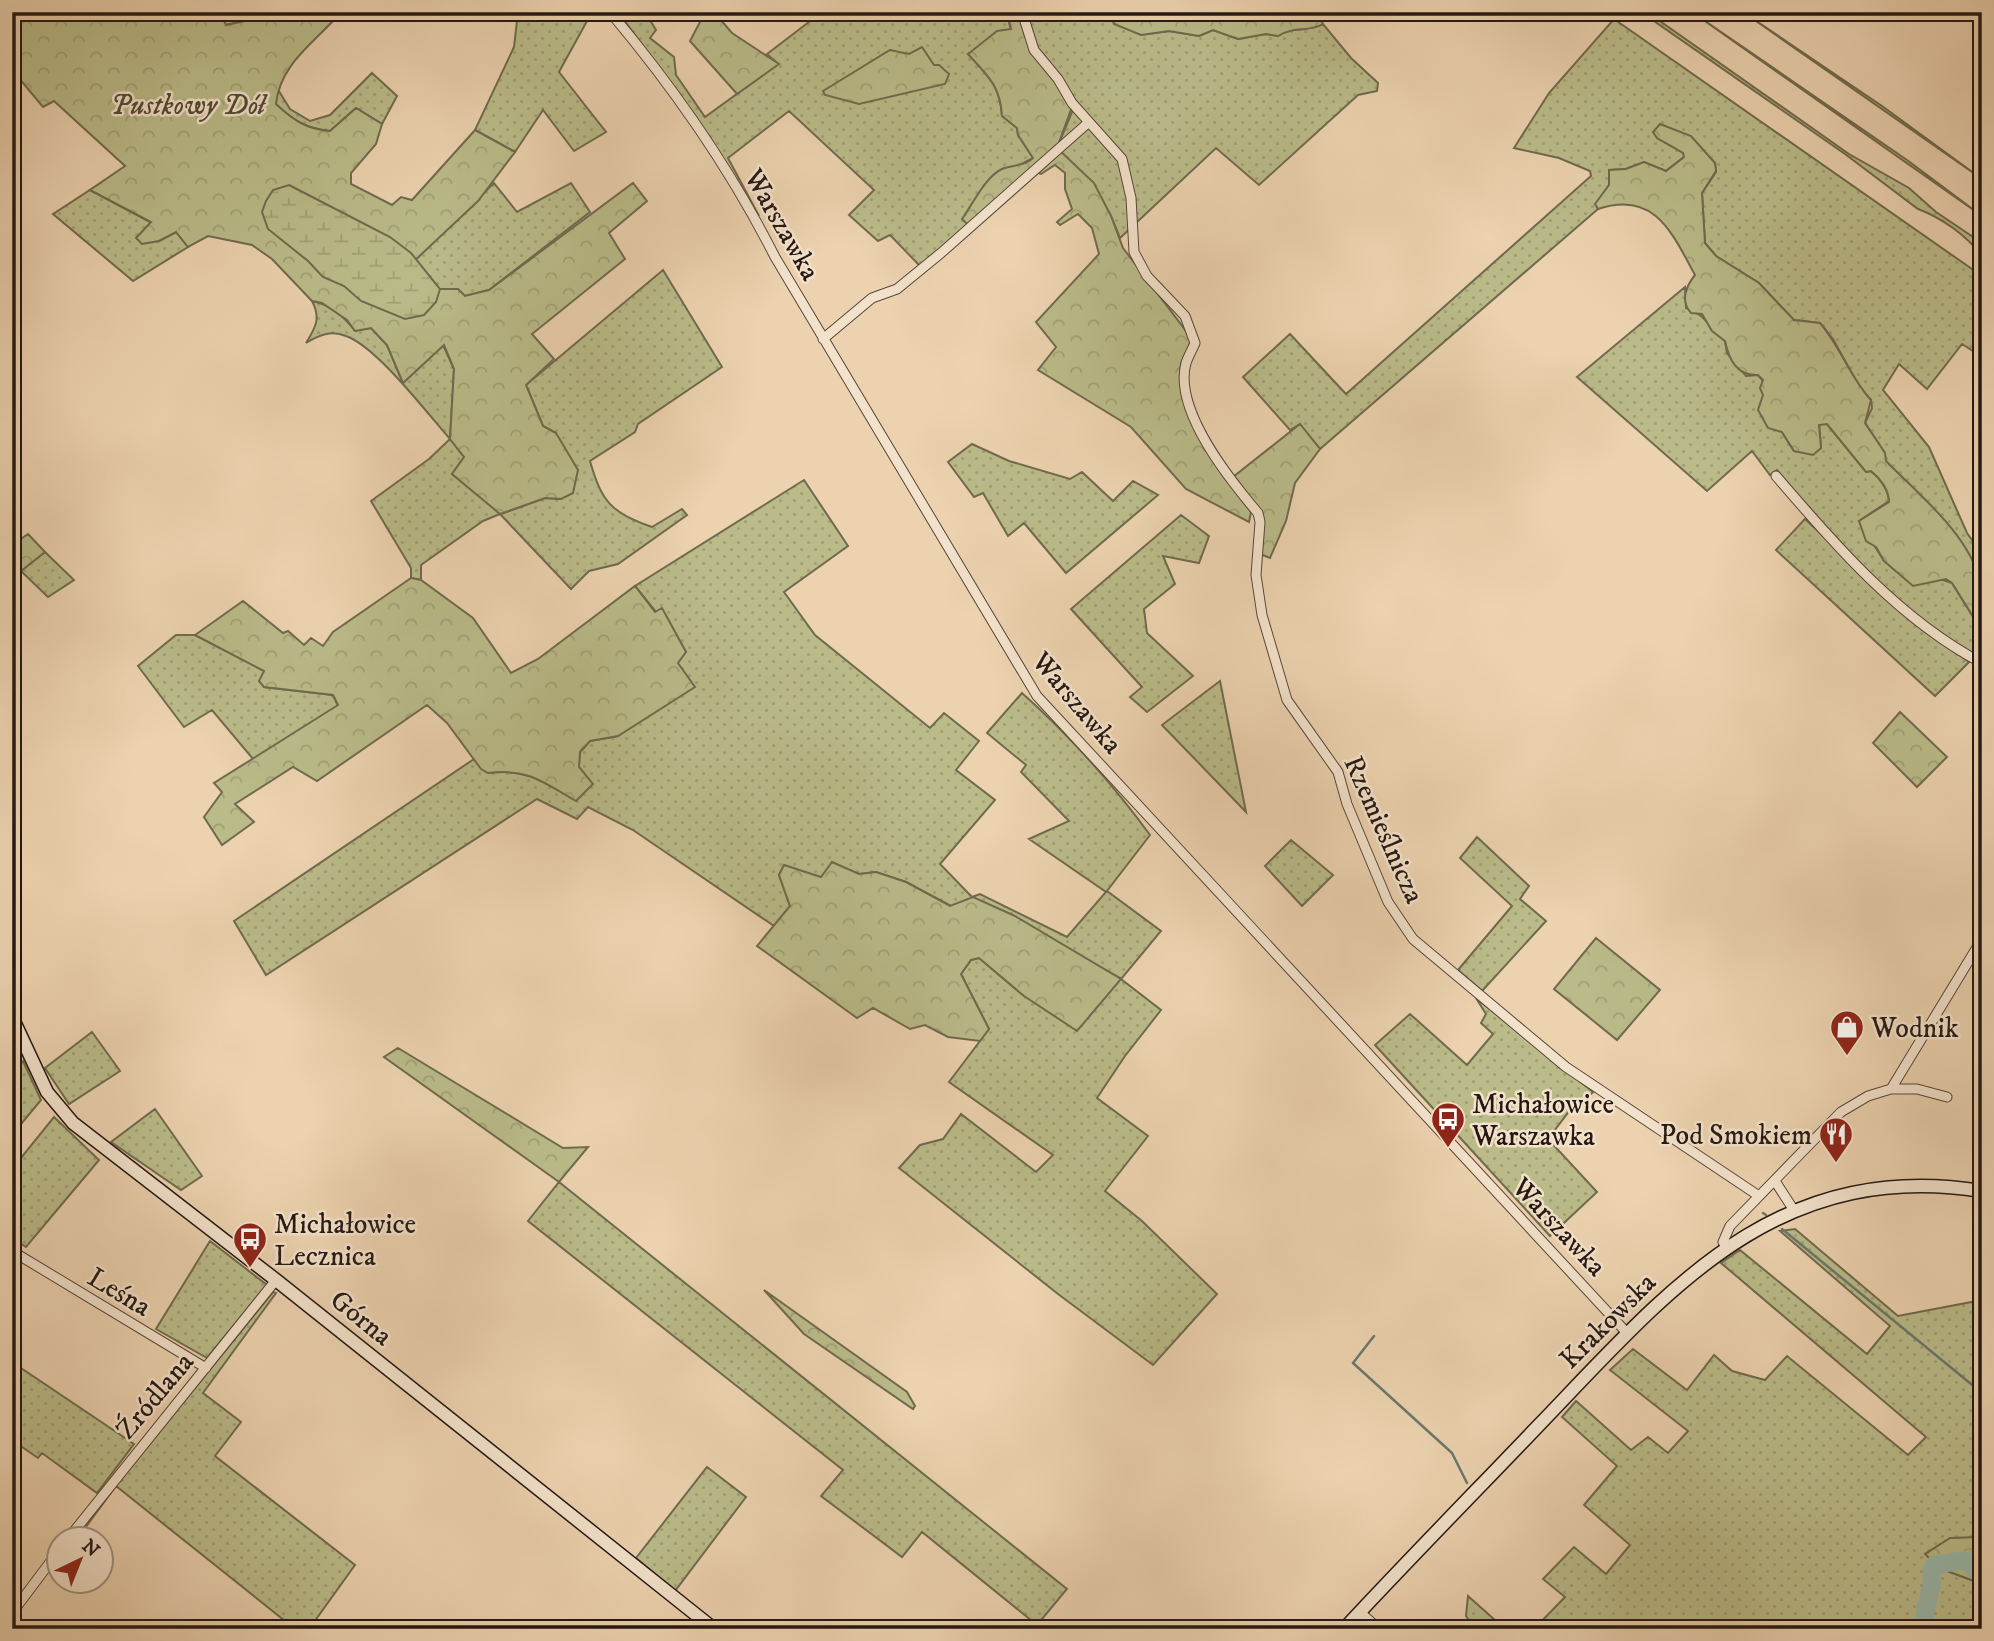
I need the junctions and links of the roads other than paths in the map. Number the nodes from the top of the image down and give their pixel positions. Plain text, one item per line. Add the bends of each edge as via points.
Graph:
1 (610, 12) edge
2 (1021, 12) edge
3 (1089, 122) junction
4 (823, 339) junction
5 (1776, 476) dead end
6 (1982, 663) edge
7 (1982, 939) edge
8 (12, 1017) edge
9 (1891, 1089) junction
10 (1947, 1097) dead end
11 (1775, 1181) junction
12 (1982, 1191) edge
13 (1759, 1196) junction
14 (1795, 1212) junction
15 (1726, 1247) junction
16 (12, 1251) edge
17 (276, 1280) junction
18 (1627, 1332) junction
19 (206, 1368) junction
20 (78, 1526) edge
21 (46, 1568) edge
22 (1360, 1612) junction
23 (12, 1613) edge
24 (713, 1629) edge
25 (1345, 1629) edge
26 (1379, 1629) edge

1 - 4 street, Warszawka via 688,111 749,205
2 - 3 street, Rzemieślnicza via 1034,50
3 - 4 street via 897,289 872,298
3 - 13 street, Rzemieślnicza via 1122,159 1131,198 1133,253 1147,276 1185,316 1195,343 1185,366 1195,422 1218,462 1258,513 1256,575 1262,615 1287,700 1338,772 1388,902 1413,939 1534,1042
4 - 18 street, Warszawka via 1037,696
5 - 6 street via 1832,541 1914,616
7 - 9 street
8 - 17 street, Górna via 47,1092 74,1123
9 - 10 street via 1917,1089
9 - 11 street via 1841,1112
11 - 13 street
11 - 14 street
12 - 14 street, Krakowska via 1885,1190
13 - 15 street via 1730,1226 1723,1241
14 - 15 street, Krakowska
15 - 18 street, Krakowska via 1685,1277
16 - 19 street, Leśna
17 - 19 street, Źródlana
17 - 24 street, Górna
18 - 22 street, Krakowska
19 - 20 street, Źródlana
21 - 23 street
22 - 25 street, Krakowska
22 - 26 street

